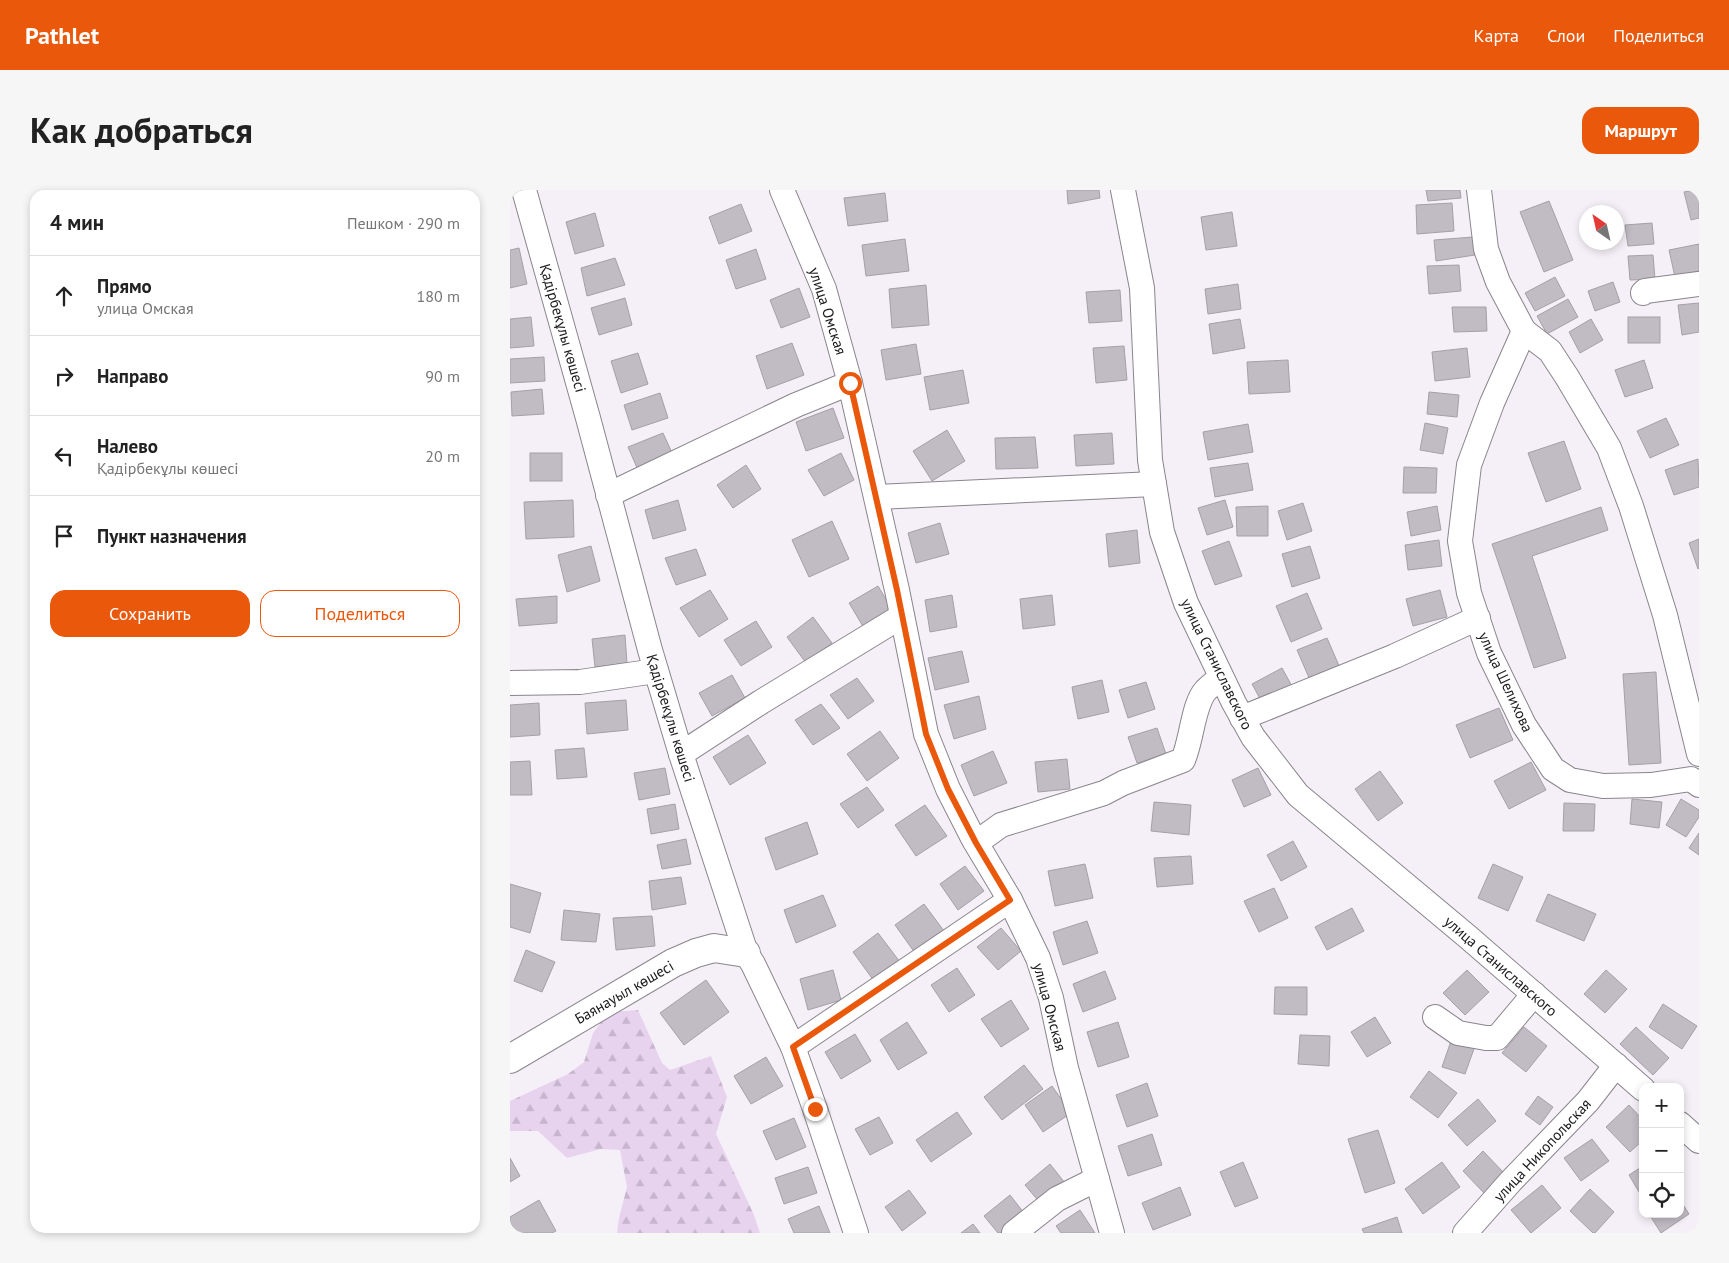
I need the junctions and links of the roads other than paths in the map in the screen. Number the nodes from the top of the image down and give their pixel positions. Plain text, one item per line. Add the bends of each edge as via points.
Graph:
1 (524, 190) edge
2 (782, 190) edge
3 (1123, 190) edge
4 (1479, 190) edge
5 (1699, 284) edge
6 (1642, 293) dead end
7 (1524, 330) junction
8 (850, 383) junction
9 (1154, 484) junction
10 (608, 495) junction
11 (876, 497) junction
12 (902, 616) junction
13 (1478, 618) junction
14 (656, 671) junction
15 (1221, 677) junction
16 (510, 683) edge
17 (1242, 718) junction
18 (681, 754) junction
19 (1699, 754) edge
20 (1699, 785) edge
21 (976, 843) junction
22 (1010, 900) junction
23 (746, 953) junction
24 (1534, 994) junction
25 (1435, 1017) dead end
26 (793, 1047) junction
27 (510, 1059) edge
28 (1616, 1065) junction
29 (1639, 1085) edge
30 (1684, 1128) edge
31 (1699, 1141) edge
32 (1097, 1179) junction
33 (856, 1233) edge
34 (1014, 1233) edge
35 (1112, 1233) edge
36 (1465, 1233) edge

1 - 10 street, Қадірбекұлы көшесі
2 - 8 street, улица Омская via 824,289
3 - 9 street, улица Станиславского via 1142,288 1150,460
4 - 7 street via 1486,249 1498,282
5 - 6 street
7 - 13 street, улица Шелихова via 1469,465 1460,540 1469,592
7 - 19 street via 1550,351 1609,448 1665,615
8 - 10 street via 796,405
8 - 11 street, улица Омская
9 - 11 street
9 - 15 street, улица Станиславского via 1162,532 1186,603
10 - 14 street, Қадірбекұлы көшесі
11 - 12 street, улица Омская
12 - 18 street
12 - 21 street, улица Омская via 926,734 948,789
13 - 17 street via 1395,656
13 - 20 street, улица Шелихова via 1490,653 1524,725 1553,769 1570,780 1589,785 1651,785 1690,780
14 - 16 street via 580,682
14 - 18 street, Қадірбекұлы көшесі
15 - 17 street, улица Станиславского
15 - 21 street via 1205,691 1199,702 1183,760 1104,793 1001,825
17 - 24 street, улица Станиславского via 1298,795
18 - 23 street, Қадірбекұлы көшесі
21 - 22 street, улица Омская
22 - 26 street
22 - 32 street, улица Омская via 1038,958 1051,998 1066,1068
23 - 26 street, Қадірбекұлы көшесі
23 - 27 street, Баянауыл көшесі via 714,948 673,963
24 - 25 street via 1498,1038 1458,1032
24 - 28 street, улица Станиславского
26 - 33 street, Қадірбекұлы көшесі
28 - 29 street, улица Станиславского
28 - 36 street, улица Никопольская via 1588,1101
30 - 31 street
32 - 34 street via 1057,1199
32 - 35 street, улица Омская

